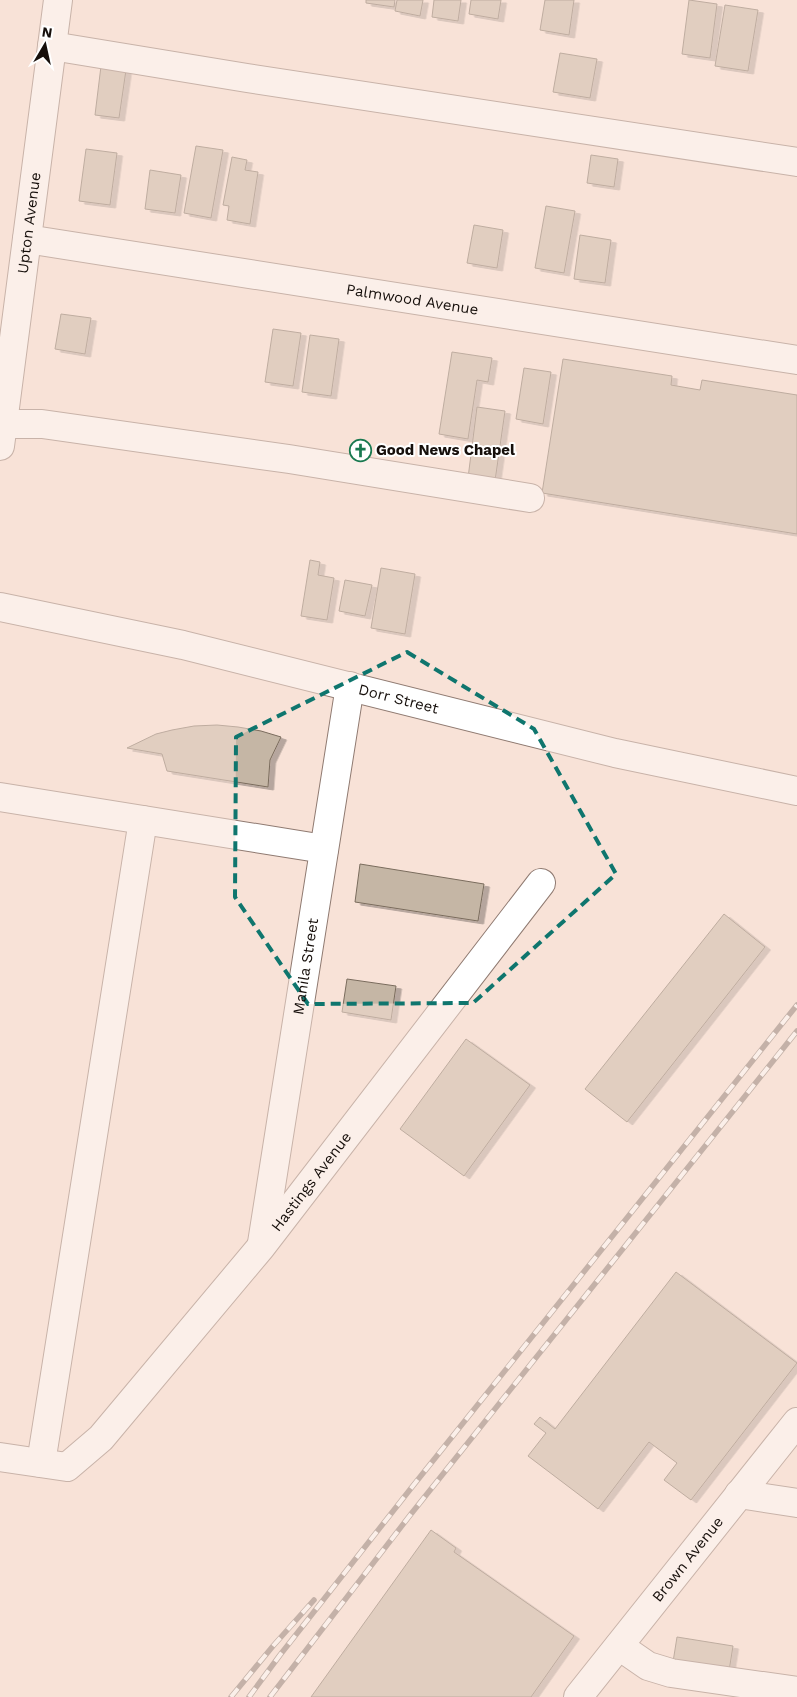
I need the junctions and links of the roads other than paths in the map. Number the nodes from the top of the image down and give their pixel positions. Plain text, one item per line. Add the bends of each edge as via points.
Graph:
1 (58, 0) edge
2 (52, 46) junction
3 (797, 162) edge
4 (27, 239) junction
5 (797, 360) edge
6 (1, 435) edge
7 (530, 498) dead end
8 (0, 607) edge
9 (350, 686) junction
10 (797, 791) edge
11 (0, 797) edge
12 (143, 820) junction
13 (324, 849) junction
14 (541, 883) dead end
15 (261, 1247) junction
16 (797, 1422) edge
17 (0, 1457) edge
18 (54, 1465) junction
19 (739, 1494) junction
20 (797, 1503) edge
21 (619, 1646) junction
22 (797, 1691) edge
23 (578, 1697) edge

1 - 2 street, Upton Avenue
2 - 3 street
2 - 4 street, Upton Avenue
4 - 5 street, Palmwood Avenue
4 - 6 street, Upton Avenue
6 - 7 street via 52,426 288,459
8 - 9 street, Dorr Street via 183,645
9 - 10 street, Dorr Street via 615,753
9 - 13 street, Manila Street
11 - 12 street
12 - 13 street
12 - 18 street
13 - 15 street, Manila Street
14 - 15 street, Hastings Avenue
15 - 18 street, Hastings Avenue via 101,1438
16 - 19 street, Brown Avenue
17 - 18 street
19 - 20 street
19 - 21 street, Brown Avenue
21 - 22 street via 648,1666 671,1673
21 - 23 street, Brown Avenue

